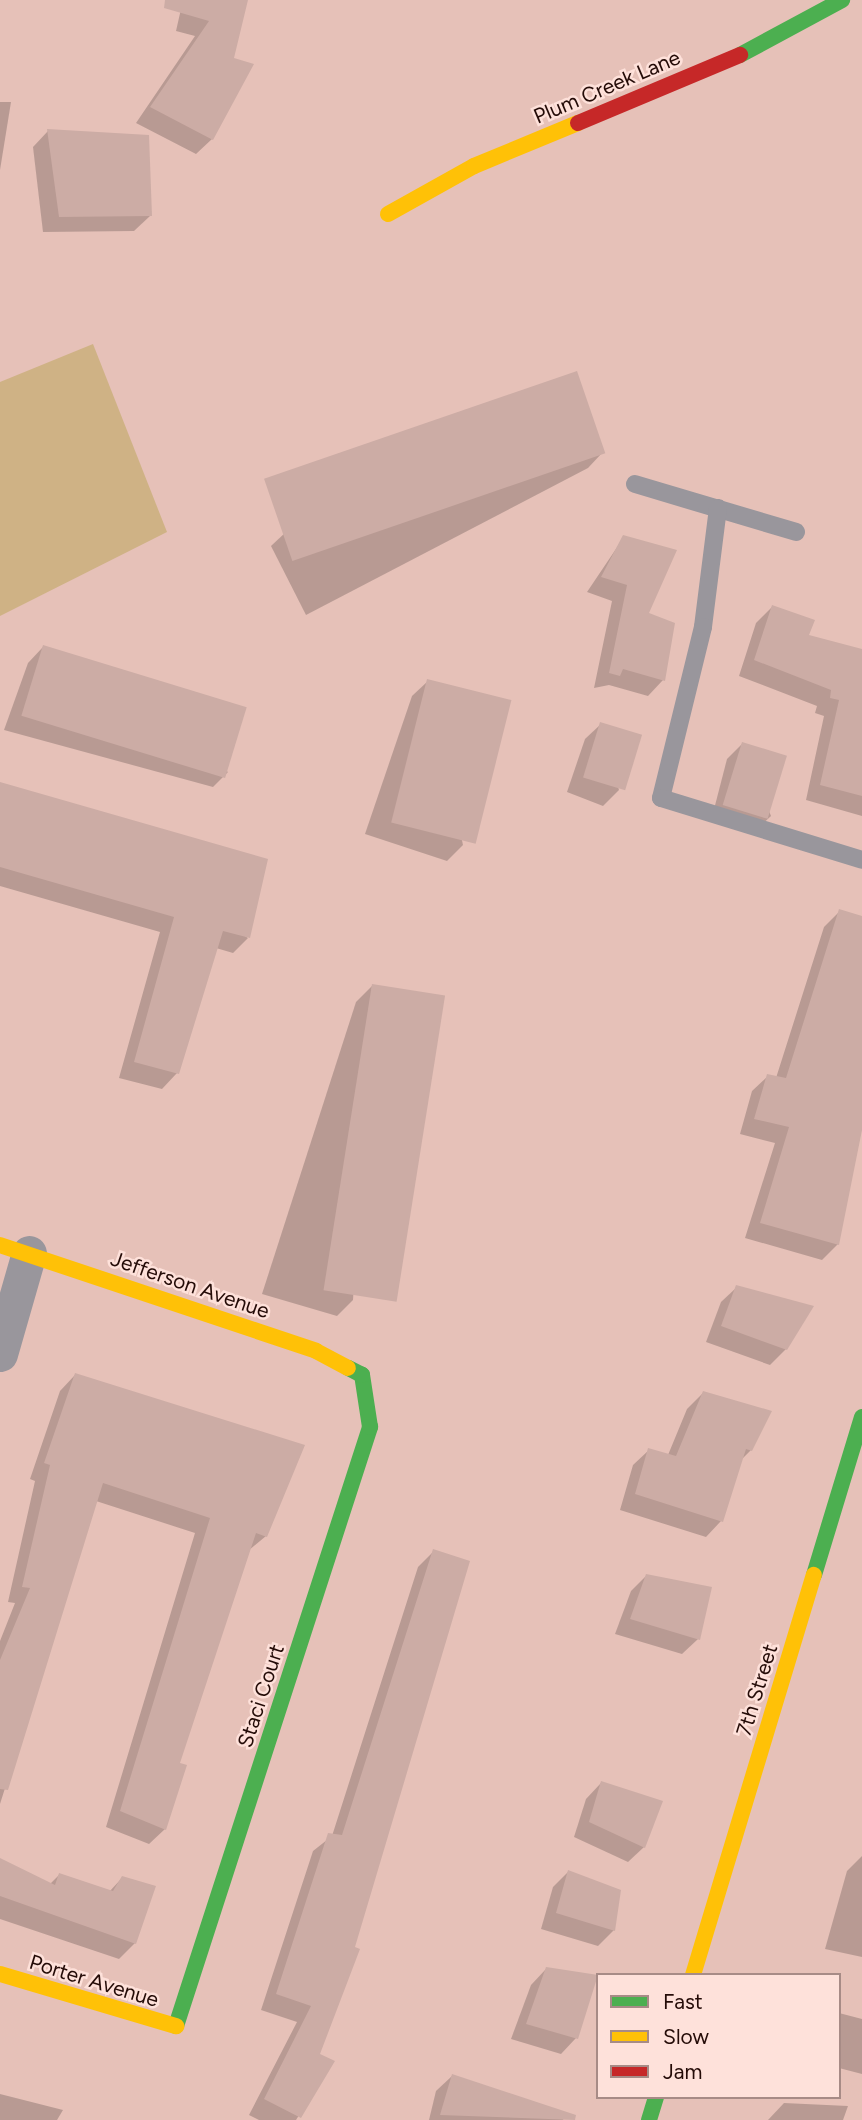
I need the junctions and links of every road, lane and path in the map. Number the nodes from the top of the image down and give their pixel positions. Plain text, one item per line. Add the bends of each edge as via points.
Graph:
1 (842, 0) edge
2 (388, 214) dead end
3 (635, 484) dead end
4 (718, 508) junction
5 (796, 532) dead end
6 (862, 860) edge
7 (15, 1249) edge
8 (0, 1354) edge
9 (362, 1376) joint
10 (862, 1417) edge
11 (694, 1973) edge
12 (0, 1975) edge
13 (176, 2027) joint
14 (655, 2099) edge
15 (649, 2120) edge

1 - 2 street, Plum Creek Lane via 755,49 474,166
3 - 4 lane
4 - 5 lane
4 - 6 lane via 703,627 661,798
7 - 8 street
7 - 9 street, Jefferson Avenue via 316,1351
9 - 13 street, Staci Court via 370,1427
10 - 11 street, 7th Street
12 - 13 street, Porter Avenue
14 - 15 street

